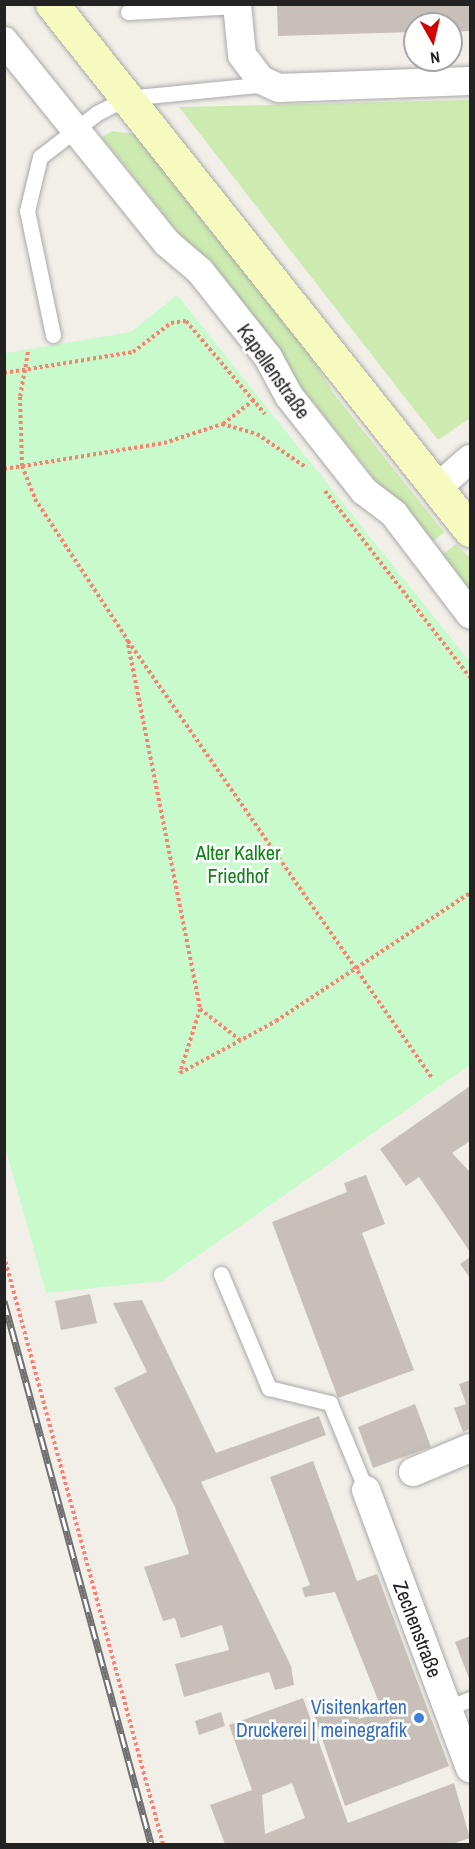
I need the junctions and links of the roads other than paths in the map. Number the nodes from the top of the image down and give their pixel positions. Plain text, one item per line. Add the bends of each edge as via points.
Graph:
1 (52, 4) edge
2 (237, 5) edge
3 (128, 12) dead end
4 (4, 41) edge
5 (471, 81) edge
6 (270, 84) junction
7 (127, 98) junction
8 (74, 130) junction
9 (53, 335) dead end
10 (471, 459) edge
11 (437, 488) junction
12 (471, 530) edge
13 (471, 614) edge
14 (220, 1274) dead end
15 (471, 1448) edge
16 (413, 1472) dead end
17 (366, 1490) joint
18 (459, 1703) edge
19 (471, 1768) edge

1 - 7 main road
2 - 3 lane
2 - 6 street via 242,55 249,69
4 - 8 street, Kapellenstraße
5 - 6 street
6 - 7 lane via 195,87
7 - 8 lane
7 - 11 main road
8 - 9 lane via 40,157 27,211
8 - 13 street, Kapellenstraße via 167,243 200,271 364,491 394,514
10 - 11 street
11 - 12 main road
14 - 17 lane via 269,1388 330,1403
15 - 16 street
17 - 18 street, Zechenstraße
18 - 19 street, Zechenstraße

